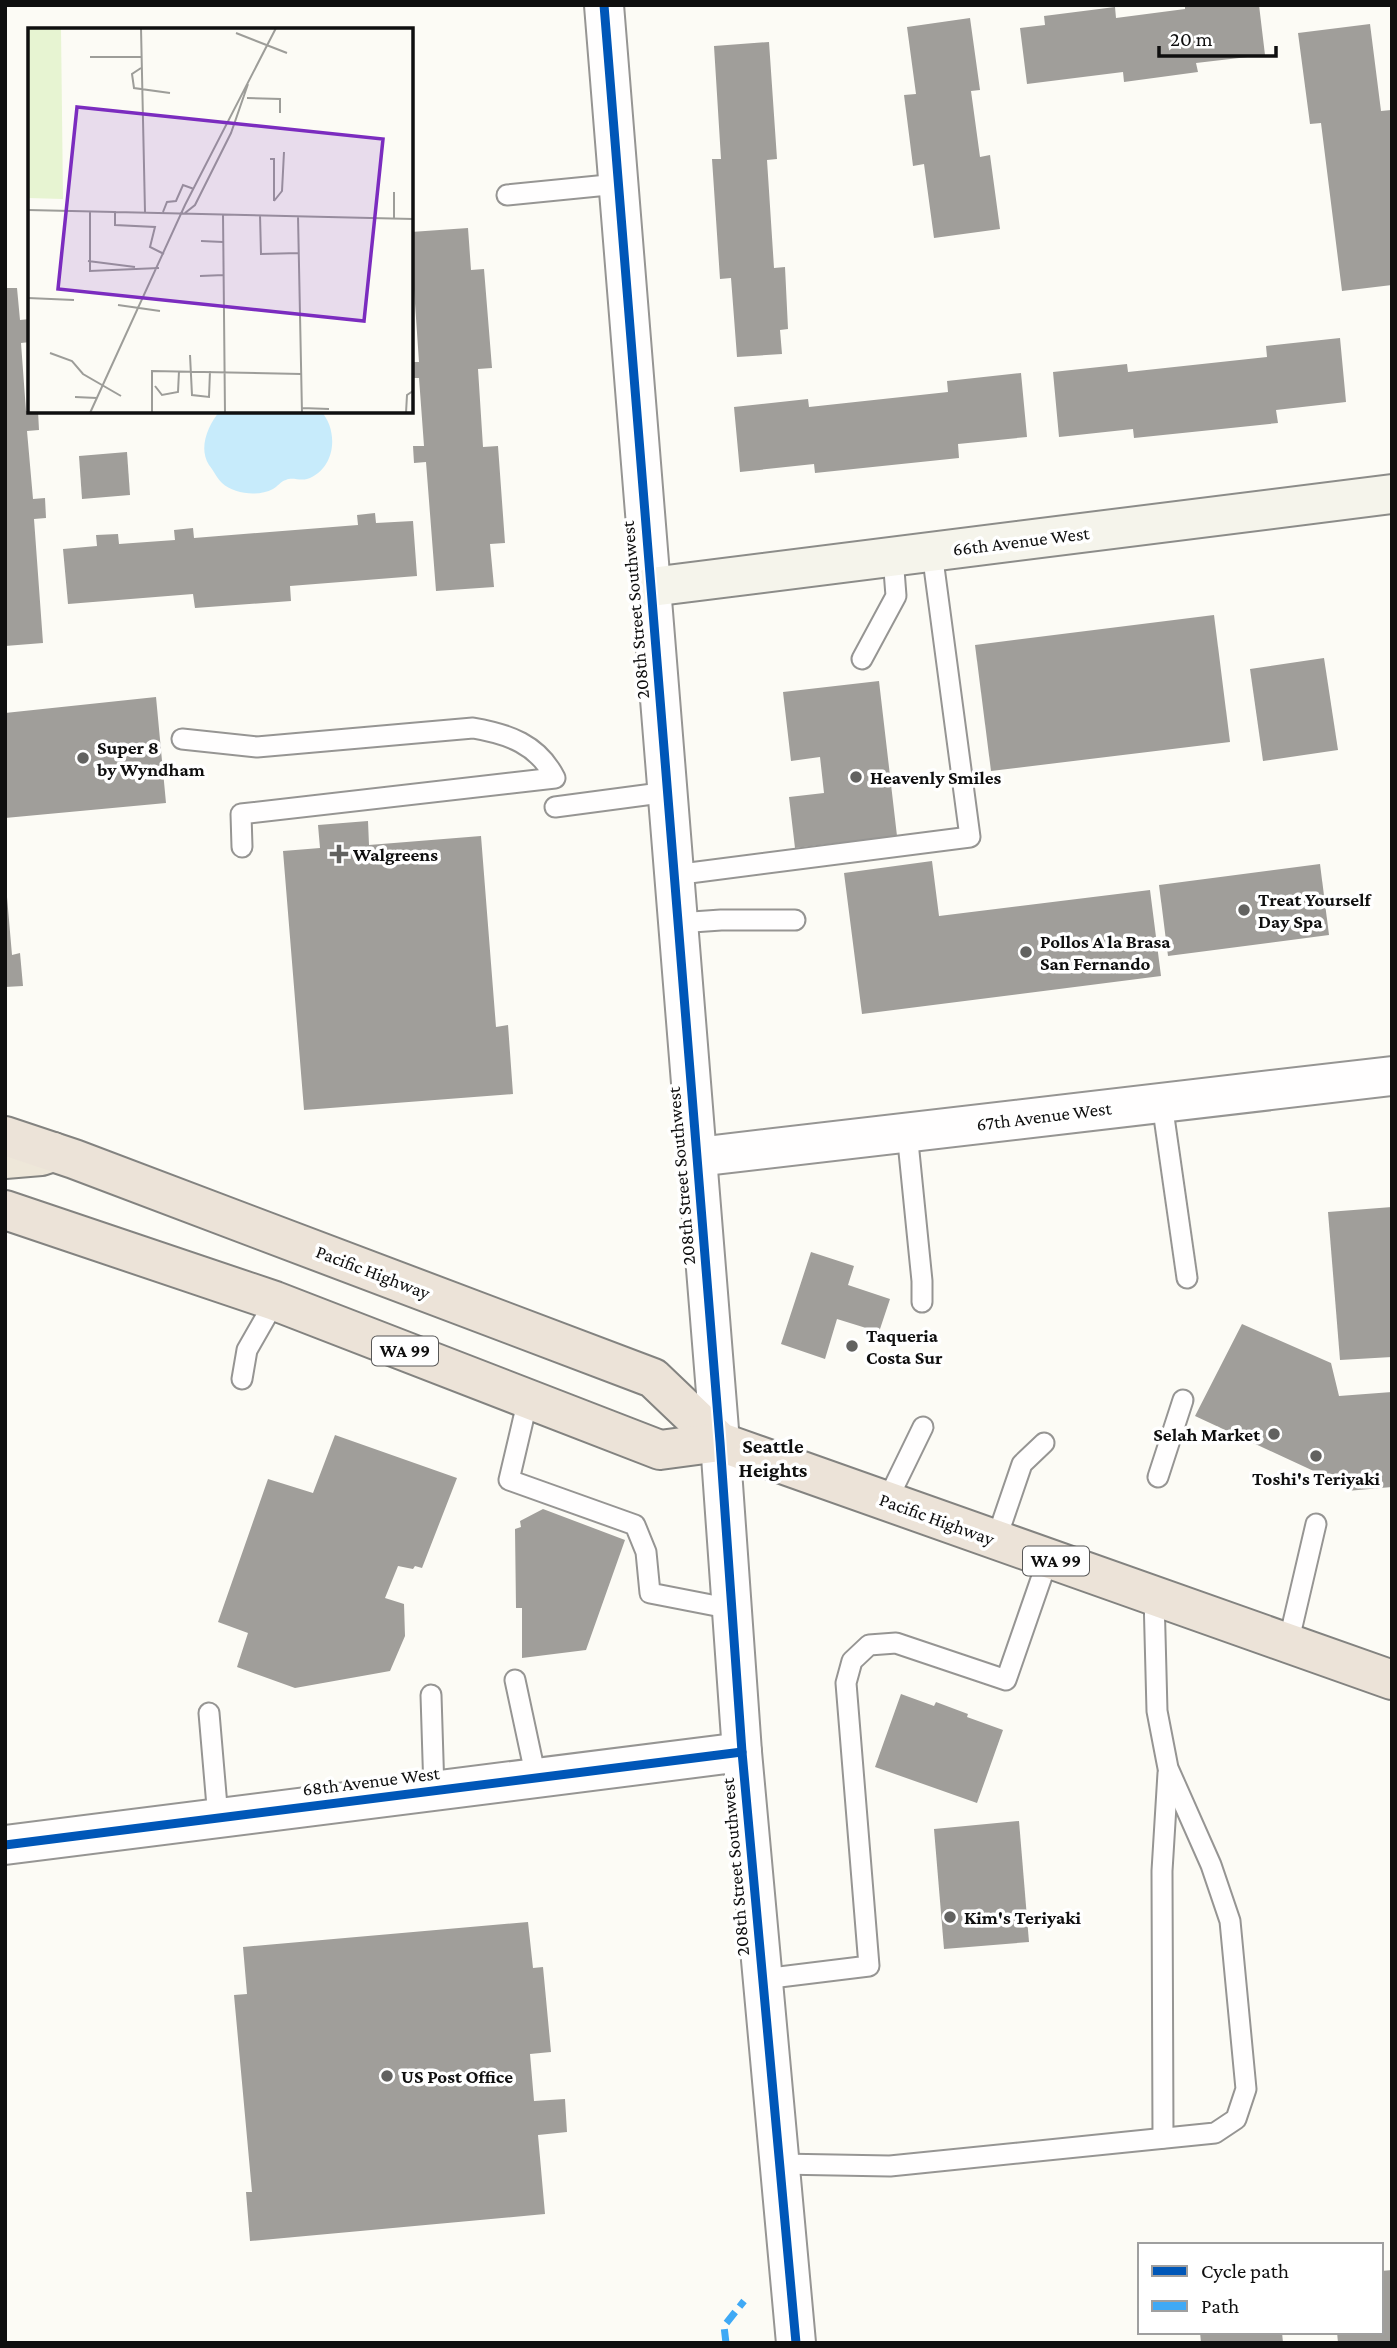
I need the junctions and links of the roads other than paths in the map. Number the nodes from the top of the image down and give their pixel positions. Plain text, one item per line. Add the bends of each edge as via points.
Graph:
1 (604, 5) edge
2 (618, 184) junction
3 (508, 195) dead end
4 (1392, 494) edge
5 (933, 552) junction
6 (893, 557) junction
7 (651, 587) junction
8 (862, 659) dead end
9 (182, 739) dead end
10 (668, 792) junction
11 (555, 807) dead end
12 (242, 846) dead end
13 (674, 875) junction
14 (795, 919) dead end
15 (678, 923) junction
16 (1392, 1076) edge
17 (1161, 1103) junction
18 (907, 1132) junction
19 (5, 1136) edge
20 (53, 1152) junction
21 (697, 1157) junction
22 (5, 1159) edge
23 (5, 1210) edge
24 (1187, 1278) dead end
25 (275, 1301) junction
26 (922, 1302) dead end
27 (242, 1379) dead end
28 (528, 1399) junction
29 (1183, 1399) dead end
30 (923, 1427) dead end
31 (720, 1442) junction
32 (1044, 1443) dead end
33 (1158, 1477) dead end
34 (887, 1501) junction
35 (1316, 1524) dead end
36 (996, 1540) junction
37 (1048, 1559) junction
38 (1154, 1597) junction
39 (732, 1609) junction
40 (1288, 1644) junction
41 (515, 1680) dead end
42 (1392, 1680) edge
43 (431, 1695) dead end
44 (209, 1713) dead end
45 (742, 1752) junction
46 (1168, 1768) junction
47 (536, 1778) junction
48 (434, 1791) junction
49 (218, 1818) junction
50 (5, 1846) edge
51 (763, 1979) junction
52 (1163, 2138) junction
53 (779, 2164) junction
54 (796, 2343) edge

1 - 2 street, 208th Street Southwest
2 - 3 lane
2 - 7 street, 208th Street Southwest
4 - 5 main road, 66th Avenue West
5 - 6 main road, 66th Avenue West
5 - 13 lane via 970,837
6 - 7 main road, 66th Avenue West
6 - 8 lane via 896,596
7 - 10 street, 208th Street Southwest
9 - 12 lane via 257,747 473,728 502,733 530,748 547,762 555,778 241,814
10 - 11 lane
10 - 13 street, 208th Street Southwest
13 - 15 street, 208th Street Southwest
14 - 15 lane
15 - 21 street, 208th Street Southwest
16 - 17 street, 67th Avenue West
17 - 18 street, 67th Avenue West
17 - 24 lane
18 - 21 street, 67th Avenue West
18 - 26 lane
19 - 20 highway, Pacific Highway / WA 99
20 - 22 main road
20 - 31 highway, Pacific Highway / WA 99 via 653,1378
21 - 31 street, 208th Street Southwest
23 - 25 highway, Pacific Highway / WA 99
25 - 27 lane via 247,1350
25 - 28 highway, Pacific Highway / WA 99
28 - 31 highway, Pacific Highway / WA 99 via 660,1450
28 - 39 lane via 509,1480 635,1525 646,1552 650,1593
29 - 33 lane
30 - 34 lane
31 - 34 highway, Pacific Highway / WA 99
31 - 39 street, 208th Street Southwest
32 - 36 lane via 1022,1464
34 - 36 highway, Pacific Highway / WA 99
35 - 40 lane
36 - 37 highway, Pacific Highway / WA 99
37 - 38 highway, Pacific Highway / WA 99
37 - 51 lane via 1006,1680 896,1643 869,1645 852,1661 846,1683 869,1966
38 - 40 highway, Pacific Highway / WA 99
38 - 46 lane via 1157,1711
39 - 45 street, 208th Street Southwest
40 - 42 highway, Pacific Highway / WA 99
41 - 47 lane
43 - 48 lane
44 - 49 lane
45 - 47 street, 68th Avenue West
45 - 51 street, 208th Street Southwest
46 - 52 lane via 1162,1871
46 - 52 lane via 1230,1921 1246,2090 1236,2119 1215,2133
47 - 48 street, 68th Avenue West
48 - 49 street, 68th Avenue West
49 - 50 street, 68th Avenue West
51 - 53 street, 208th Street Southwest
52 - 53 lane via 890,2166
53 - 54 street, 208th Street Southwest

